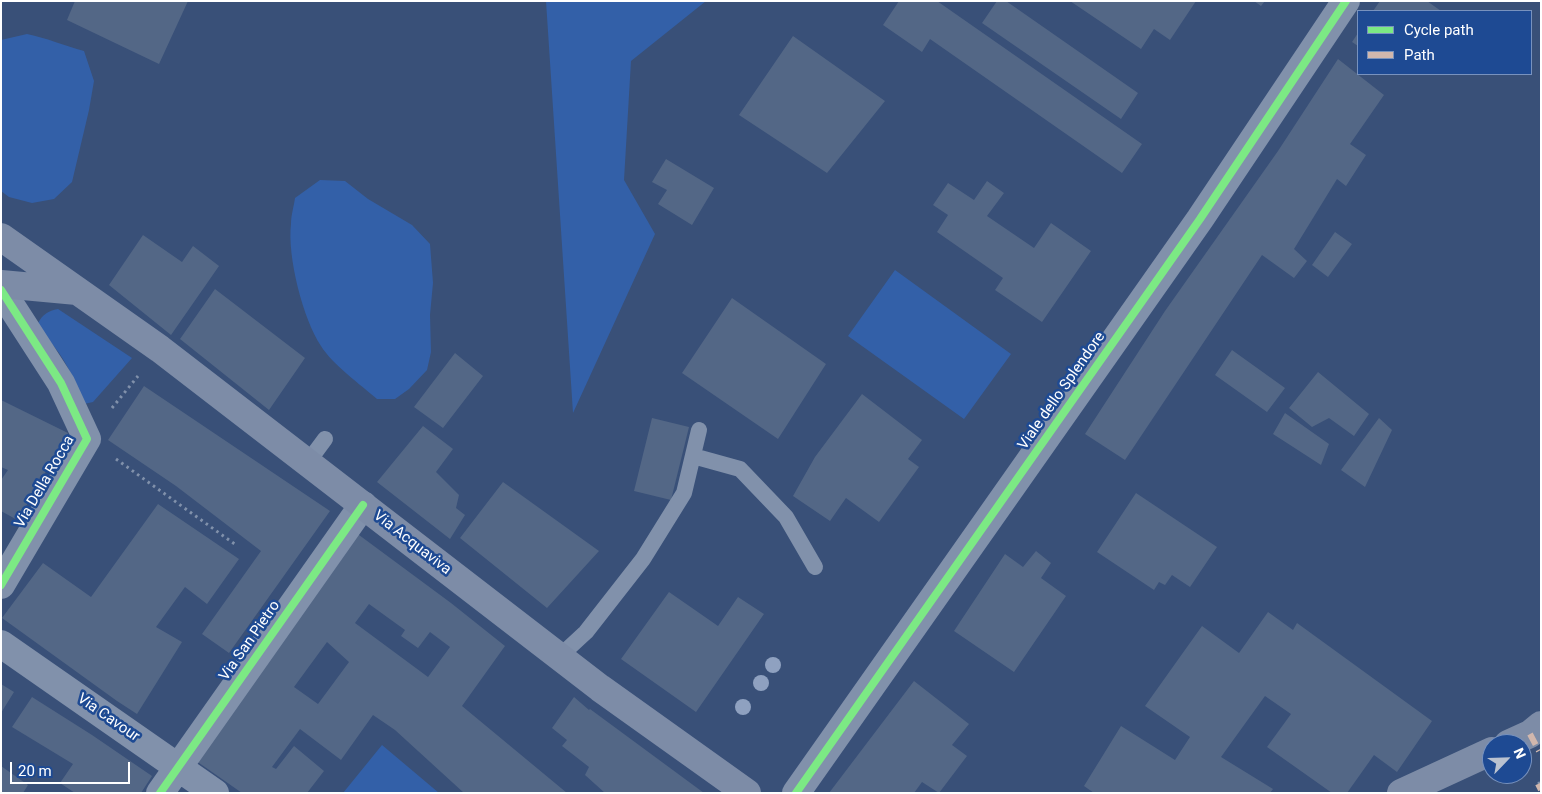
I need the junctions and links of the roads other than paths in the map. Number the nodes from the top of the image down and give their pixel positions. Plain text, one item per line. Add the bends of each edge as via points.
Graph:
1 (1346, 1) edge
2 (2, 242) edge
3 (1, 284) edge
4 (1, 290) edge
5 (78, 291) junction
6 (699, 430) dead end
7 (325, 439) dead end
8 (693, 456) junction
9 (308, 462) junction
10 (363, 505) junction
11 (815, 567) dead end
12 (1, 585) edge
13 (1, 644) edge
14 (559, 657) junction
15 (1541, 725) edge
16 (1530, 734) edge
17 (1482, 756) edge
18 (178, 767) junction
19 (160, 793) edge
20 (215, 793) edge
21 (747, 793) edge
22 (796, 793) edge
23 (1401, 793) edge

1 - 22 street, Viale dello Splendore via 1200,219
2 - 5 main road, Via Acquaviva
3 - 5 main road
4 - 12 street, Via Della Rocca via 60,383 87,439
5 - 9 main road, Via Acquaviva
6 - 8 lane
7 - 9 lane
8 - 11 lane via 740,469 786,517
8 - 14 lane via 684,493 643,559 586,632
9 - 10 main road, Via Acquaviva
10 - 14 main road, Via Acquaviva
10 - 18 street, Via San Pietro
13 - 18 street, Via Cavour
14 - 21 main road, Via Acquaviva
15 - 16 main road
17 - 23 main road
18 - 19 street, Via San Pietro
18 - 20 street, Via Cavour

